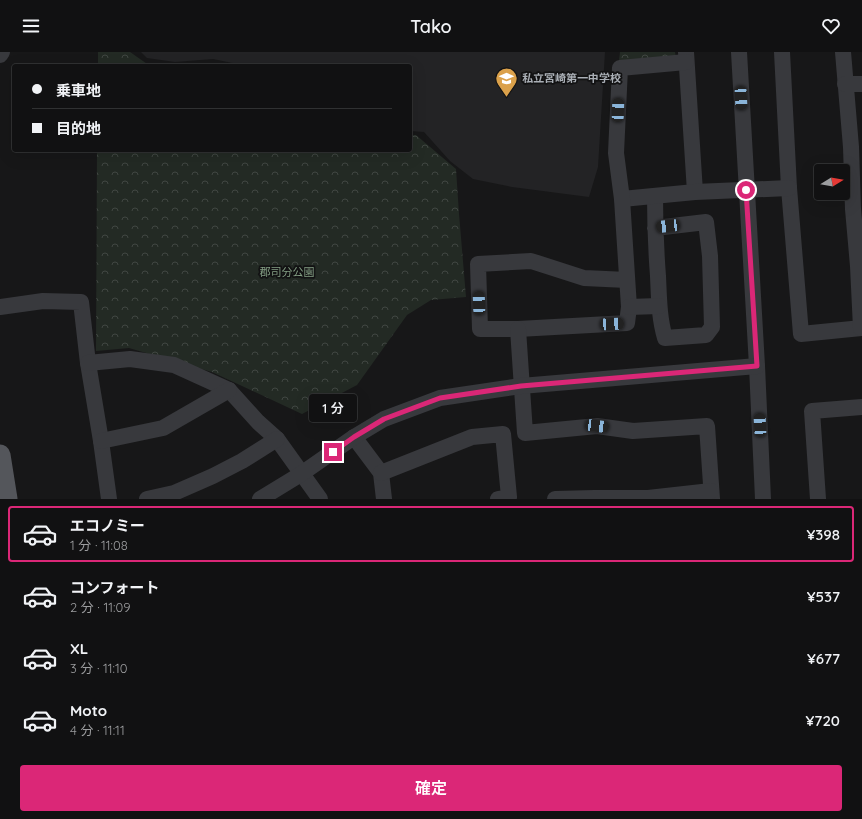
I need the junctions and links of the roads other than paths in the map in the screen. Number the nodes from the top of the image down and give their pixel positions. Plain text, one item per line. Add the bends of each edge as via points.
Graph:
1 (2, 52) edge
2 (739, 52) edge
3 (782, 52) edge
4 (843, 52) edge
5 (0, 55) edge
6 (686, 57) edge
7 (845, 84) junction
8 (862, 84) edge
9 (857, 147) edge
10 (790, 188) junction
11 (746, 190) junction
12 (695, 192) junction
13 (654, 196) junction
14 (622, 199) junction
15 (858, 208) edge
16 (655, 228) junction
17 (860, 266) edge
18 (627, 280) junction
19 (659, 306) junction
20 (0, 307) edge
21 (629, 307) junction
22 (862, 328) edge
23 (518, 329) junction
24 (88, 363) junction
25 (757, 366) junction
26 (521, 386) junction
27 (229, 390) junction
28 (862, 408) edge
29 (354, 437) junction
30 (277, 439) junction
31 (101, 441) junction
32 (0, 455) edge
33 (381, 473) junction
34 (301, 474) junction
35 (711, 495) edge
36 (7, 499) edge
37 (109, 499) edge
38 (147, 499) edge
39 (260, 499) edge
40 (320, 499) edge
41 (384, 499) edge
42 (498, 499) edge
43 (555, 499) edge
44 (763, 499) edge
45 (818, 499) edge

1 - 5 street
2 - 11 street
3 - 10 street
4 - 7 street
6 - 12 street
6 - 14 street via 620,68 616,153
7 - 8 street
7 - 9 street
9 - 15 street
10 - 11 street
10 - 22 street via 801,334
11 - 12 street
11 - 25 street
12 - 13 street
13 - 14 street
13 - 16 street
14 - 18 street
15 - 17 street
16 - 19 street
16 - 19 street via 706,222 710,256 712,327 706,335 665,338
17 - 22 street
18 - 21 street
18 - 23 street via 584,278 531,261 478,264 480,329
19 - 21 street
20 - 24 street via 43,301 81,302
21 - 23 street via 627,323
23 - 26 street
24 - 27 street via 130,359 174,365
24 - 31 street
25 - 26 street
25 - 44 street
26 - 29 street via 440,398 384,419
26 - 35 street via 525,433 597,426 633,431 707,426
27 - 30 street
27 - 31 street via 163,428
28 - 45 street via 812,411
29 - 33 street
29 - 34 street
30 - 34 street
30 - 38 street via 213,476 174,493
31 - 37 street
32 - 36 main road
33 - 41 street
33 - 42 street via 472,436 503,434 509,497
34 - 39 street
34 - 40 street
35 - 43 street

